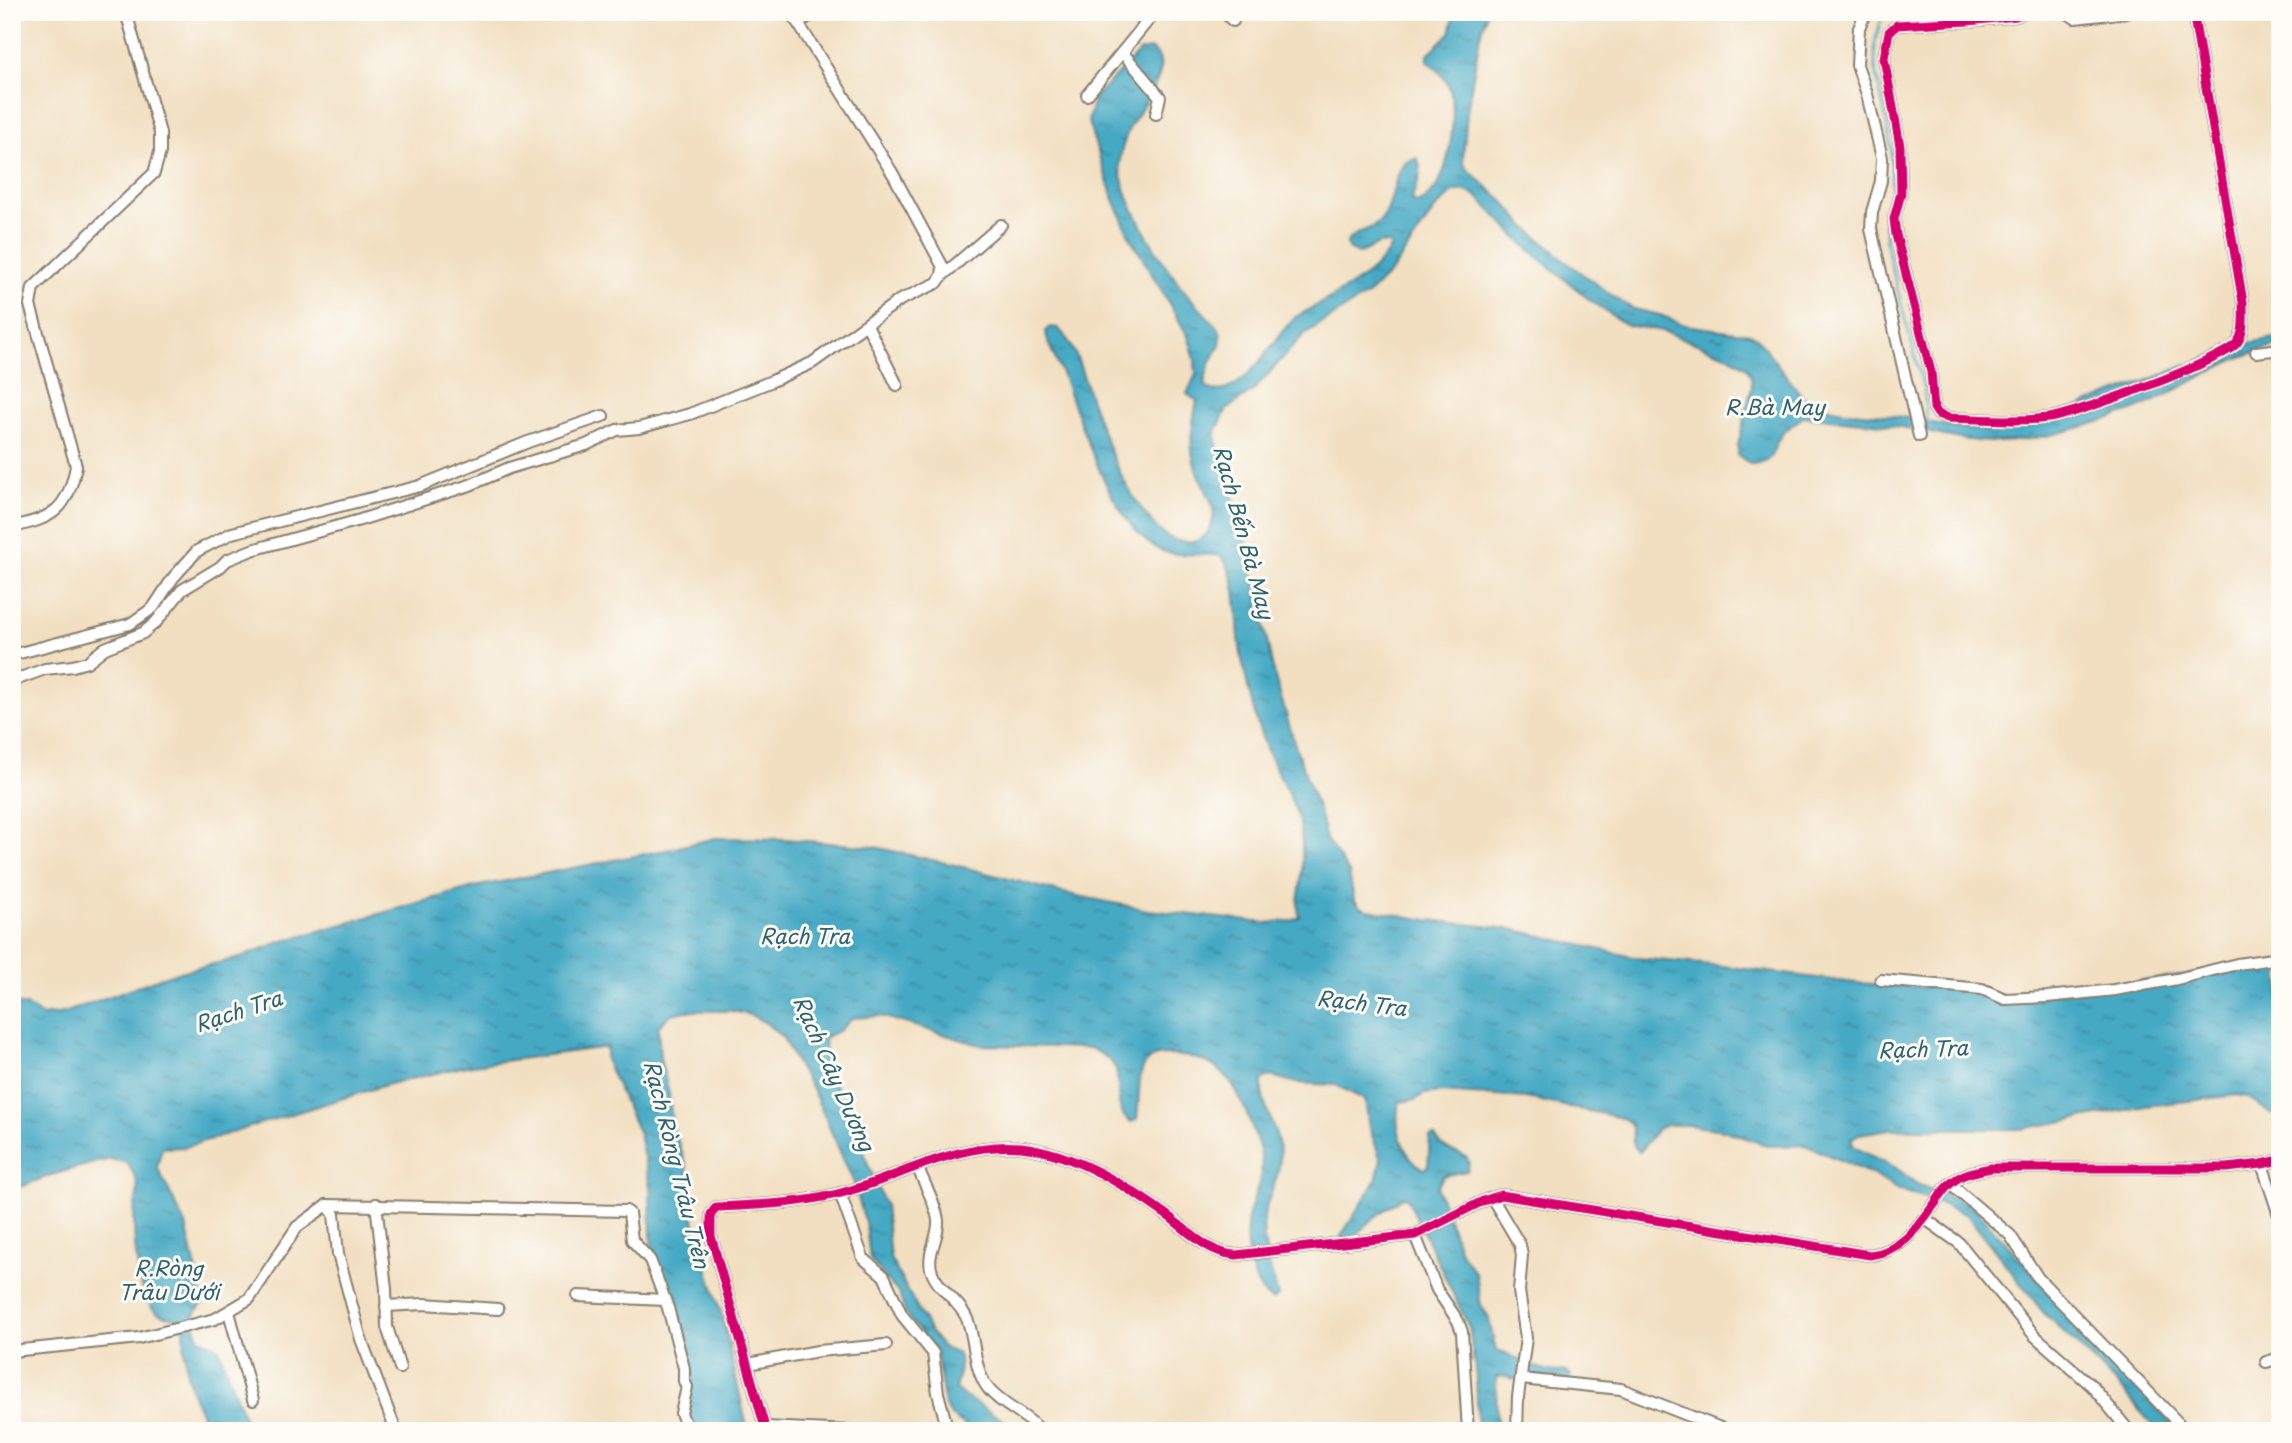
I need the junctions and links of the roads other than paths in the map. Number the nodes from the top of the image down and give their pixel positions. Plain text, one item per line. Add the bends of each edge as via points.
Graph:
1 (126, 12) edge
2 (789, 12) edge
3 (816, 12) edge
4 (1155, 12) edge
5 (1224, 12) edge
6 (1866, 12) edge
7 (2024, 12) edge
8 (2066, 12) edge
9 (2128, 12) edge
10 (2193, 12) edge
11 (1233, 21) dead end
12 (798, 23) junction
13 (1125, 56) junction
14 (1087, 95) dead end
15 (1156, 114) dead end
16 (1001, 225) dead end
17 (942, 276) junction
18 (867, 326) junction
19 (2280, 349) edge
20 (2256, 352) dead end
21 (897, 385) dead end
22 (603, 416) dead end
23 (1917, 434) dead end
24 (12, 527) edge
25 (12, 655) edge
26 (12, 681) edge
27 (2280, 958) edge
28 (1881, 980) dead end
29 (2280, 1160) edge
30 (2262, 1164) junction
31 (918, 1166) junction
32 (1947, 1187) junction
33 (843, 1192) junction
34 (1492, 1198) junction
35 (376, 1204) junction
36 (327, 1205) junction
37 (1927, 1214) junction
38 (2280, 1218) edge
39 (1416, 1235) junction
40 (578, 1296) dead end
41 (665, 1300) junction
42 (386, 1306) junction
43 (498, 1309) dead end
44 (229, 1312) junction
45 (886, 1345) dead end
46 (12, 1350) edge
47 (2280, 1358) edge
48 (2266, 1362) dead end
49 (748, 1364) junction
50 (400, 1368) dead end
51 (1521, 1378) junction
52 (253, 1400) dead end
53 (766, 1429) edge
54 (396, 1431) edge
55 (688, 1431) edge
56 (850, 1431) edge
57 (948, 1431) edge
58 (1041, 1431) edge
59 (1468, 1431) edge
60 (1517, 1431) edge
61 (1728, 1431) edge
62 (2129, 1431) edge
63 (2186, 1431) edge

1 - 24 street via 160,132 160,152 154,173 33,288 30,306 76,466 72,490 58,510
2 - 12 street
3 - 12 street
4 - 13 street
5 - 11 street
6 - 23 street via 1858,28 1857,65 1882,158 1871,229
7 - 10 street via 1968,22 1897,24 1889,32 1884,58 1900,146 1896,234 1931,372 1934,408 1948,418 2052,418 2106,402 2220,356 2238,342 2243,302
8 - 9 street via 2075,18
12 - 17 street via 917,215 943,267
13 - 14 street
13 - 15 street via 1160,97
16 - 17 street
17 - 18 street
18 - 21 street
18 - 26 street via 812,363 690,414 617,429 586,445 470,485 227,560 182,590 143,633 105,648 87,662 45,669
19 - 20 street
22 - 25 street via 420,486 232,533 197,551 153,608 130,624
27 - 28 street via 2114,990 2047,997 2005,999 1982,989
29 - 30 street
30 - 32 street via 1991,1168 1968,1173
30 - 38 street
31 - 33 street
31 - 39 street via 970,1148 1021,1147 1065,1158 1103,1174 1217,1252 1236,1255
31 - 58 street via 938,1221 930,1264 933,1274 967,1318 988,1388
32 - 37 street
32 - 63 street via 2010,1235 2038,1278
33 - 49 street via 795,1203 716,1207 710,1213 712,1236
33 - 57 street via 863,1258 884,1276 902,1315 933,1353
34 - 37 street via 1510,1195 1870,1255 1893,1250
34 - 39 street
34 - 51 street via 1522,1255 1519,1291 1525,1329
35 - 36 street
35 - 41 street via 626,1210 632,1240 650,1260
35 - 42 street
36 - 44 street via 298,1227 255,1292
36 - 54 street via 334,1214 338,1254 361,1339
37 - 62 street via 1959,1243 2035,1336 2092,1386
39 - 59 street via 1437,1290 1462,1332
40 - 41 street
41 - 55 street via 687,1387 681,1413
42 - 43 street
42 - 50 street via 387,1327
44 - 46 street via 139,1338
44 - 52 street
45 - 49 street
47 - 48 street
49 - 53 street
51 - 60 street
51 - 61 street via 1621,1389
53 - 56 street

